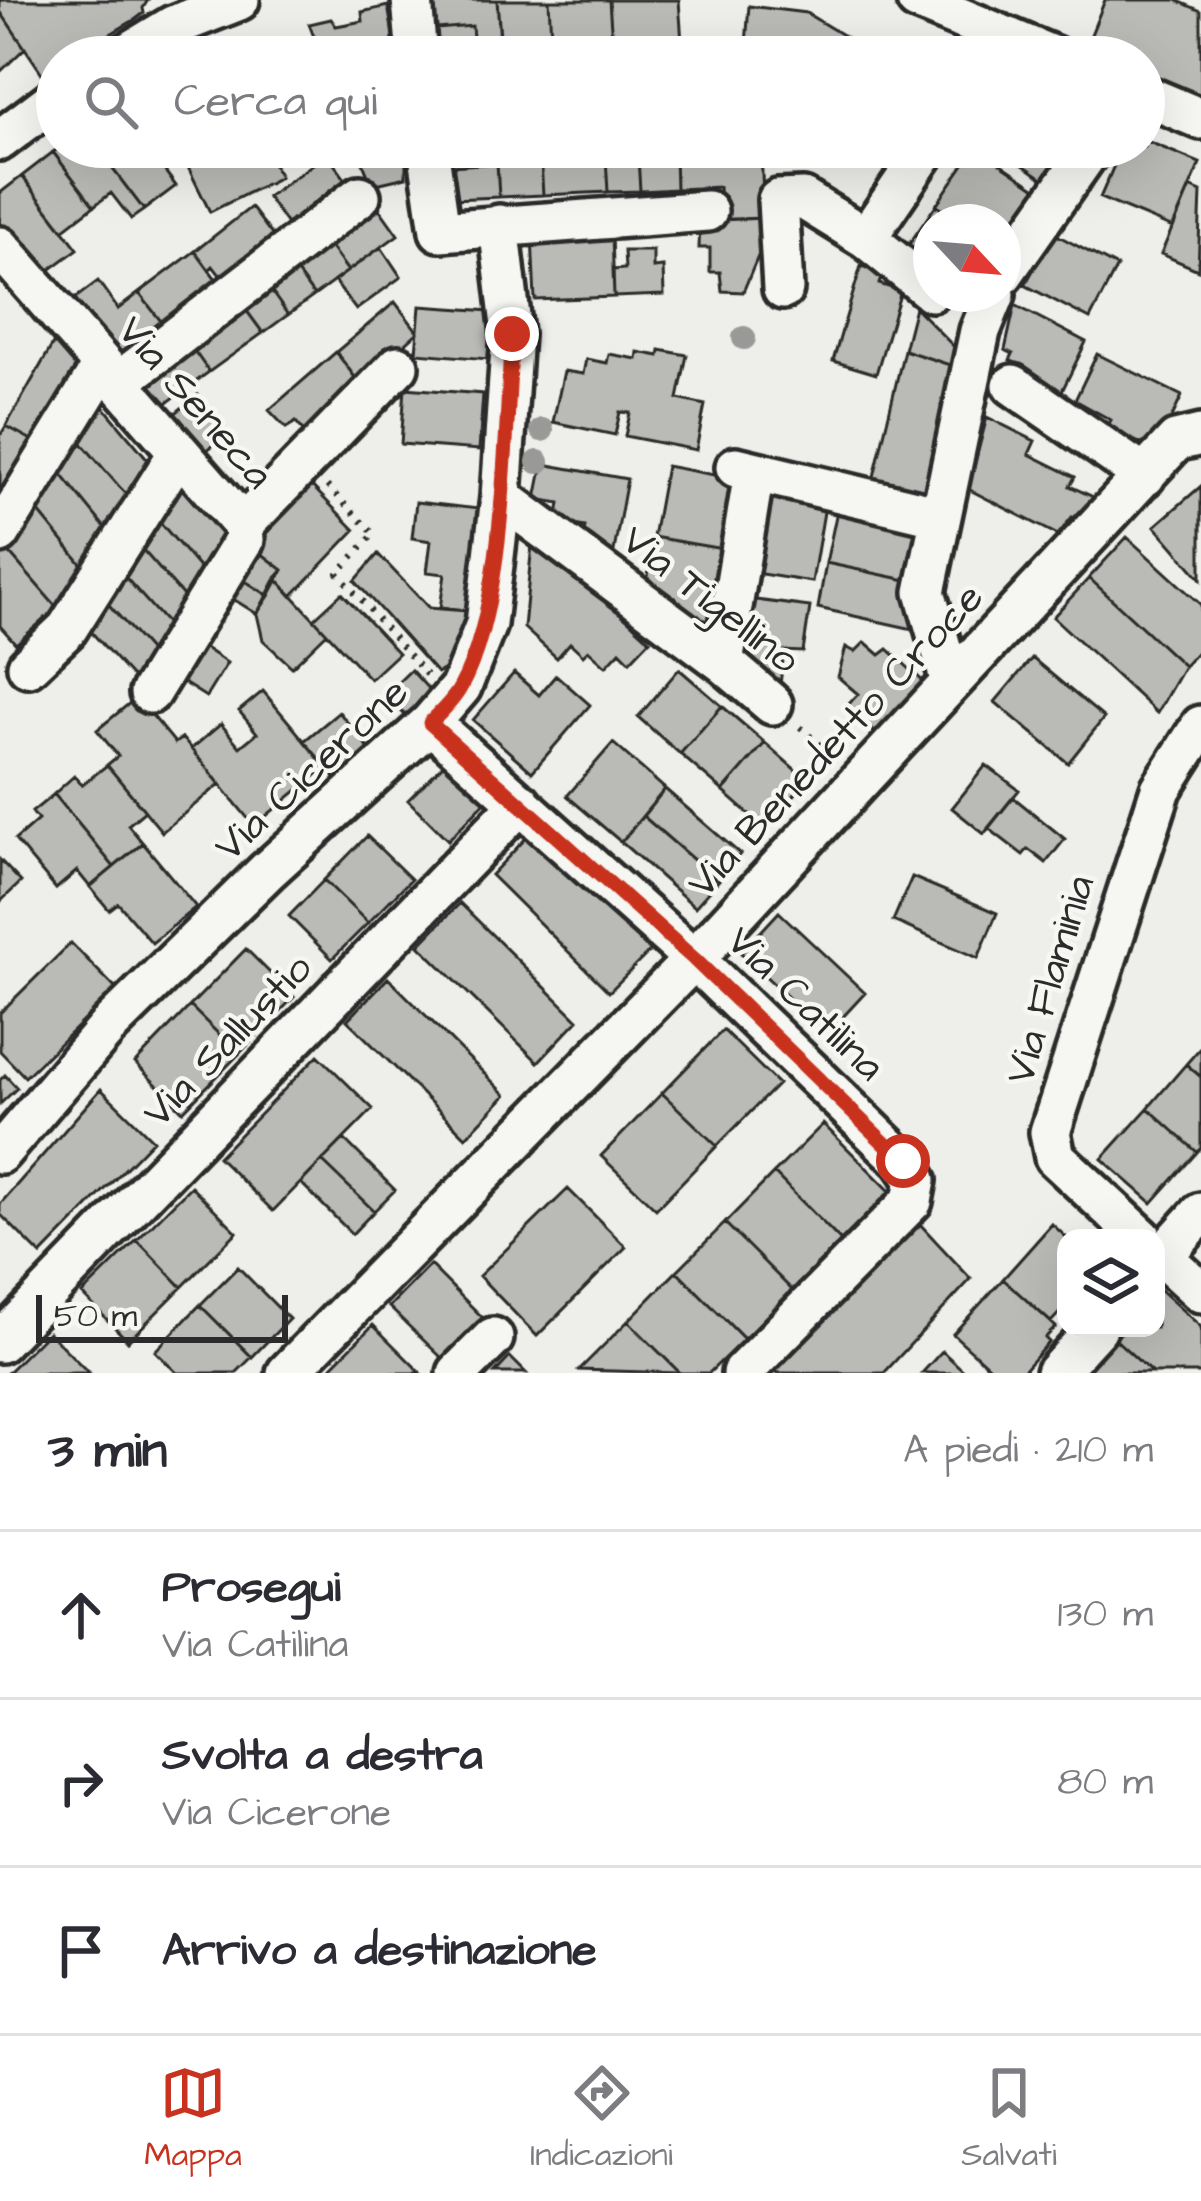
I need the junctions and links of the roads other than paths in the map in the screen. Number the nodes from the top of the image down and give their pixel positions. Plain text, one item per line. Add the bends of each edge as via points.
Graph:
1 (239, 0) edge
2 (412, 0) edge
3 (917, 0) edge
4 (174, 13) edge
5 (147, 36) edge
6 (415, 36) edge
7 (1004, 36) edge
8 (1165, 103) edge
9 (36, 113) edge
10 (1201, 118) edge
11 (0, 140) edge
12 (431, 168) edge
13 (914, 168) edge
14 (1077, 168) edge
15 (360, 196) dead end
16 (707, 211) dead end
17 (499, 226) junction
18 (866, 238) junction
19 (0, 247) edge
20 (1021, 248) edge
21 (913, 277) edge
22 (783, 289) dead end
23 (956, 312) edge
24 (988, 312) edge
25 (980, 331) junction
26 (398, 366) dead end
27 (111, 374) junction
28 (1013, 385) dead end
29 (1201, 435) edge
30 (179, 452) junction
31 (1145, 476) junction
32 (501, 497) junction
33 (940, 516) junction
34 (243, 525) junction
35 (0, 533) edge
36 (723, 662) junction
37 (28, 666) dead end
38 (951, 682) junction
39 (150, 693) dead end
40 (772, 704) road end
41 (440, 713) junction
42 (1201, 726) edge
43 (521, 803) junction
44 (694, 959) junction
45 (0, 1153) edge
46 (1201, 1213) edge
47 (1130, 1229) edge
48 (1165, 1243) edge
49 (1165, 1261) edge
50 (1201, 1292) edge
51 (1089, 1337) edge
52 (493, 1338) dead end
53 (0, 1342) edge
54 (287, 1373) edge
55 (458, 1373) edge
56 (742, 1373) edge
57 (1056, 1373) edge

1 - 4 street
2 - 6 street
3 - 7 street
4 - 5 street
8 - 10 street
9 - 11 street
12 - 17 street via 440,231
13 - 18 street
14 - 20 street
15 - 27 street
16 - 17 street
17 - 32 street, Via Cicerone via 512,334
18 - 21 street
18 - 22 street via 803,199 778,200
19 - 27 street, Via Seneca
23 - 25 street
24 - 25 street
25 - 33 street
26 - 34 street
27 - 30 street, Via Seneca
27 - 35 street
28 - 31 street
29 - 31 street, Via Benedetto Croce via 1176,441
30 - 34 street, Via Seneca
30 - 37 street via 67,629
31 - 38 street, Via Benedetto Croce
32 - 36 street, Via Tigellino
32 - 41 street, Via Cicerone via 486,624 461,687
33 - 36 street via 743,479
33 - 38 street via 926,592
34 - 39 street, Via Seneca via 244,540
36 - 40 street, Via Tigellino
38 - 44 street, Via Benedetto Croce
41 - 43 street, Via Catilina
41 - 45 street, Via Cicerone via 108,1027
42 - 47 street, Via Flaminia via 1161,789 1050,1132 1054,1157
43 - 44 street, Via Catilina
43 - 53 street, Via Sallustio
44 - 54 street, Via Benedetto Croce
44 - 56 street, Via Catilina via 916,1180 912,1201
46 - 48 street
49 - 50 street, Via Flaminia
51 - 57 street
52 - 55 street

